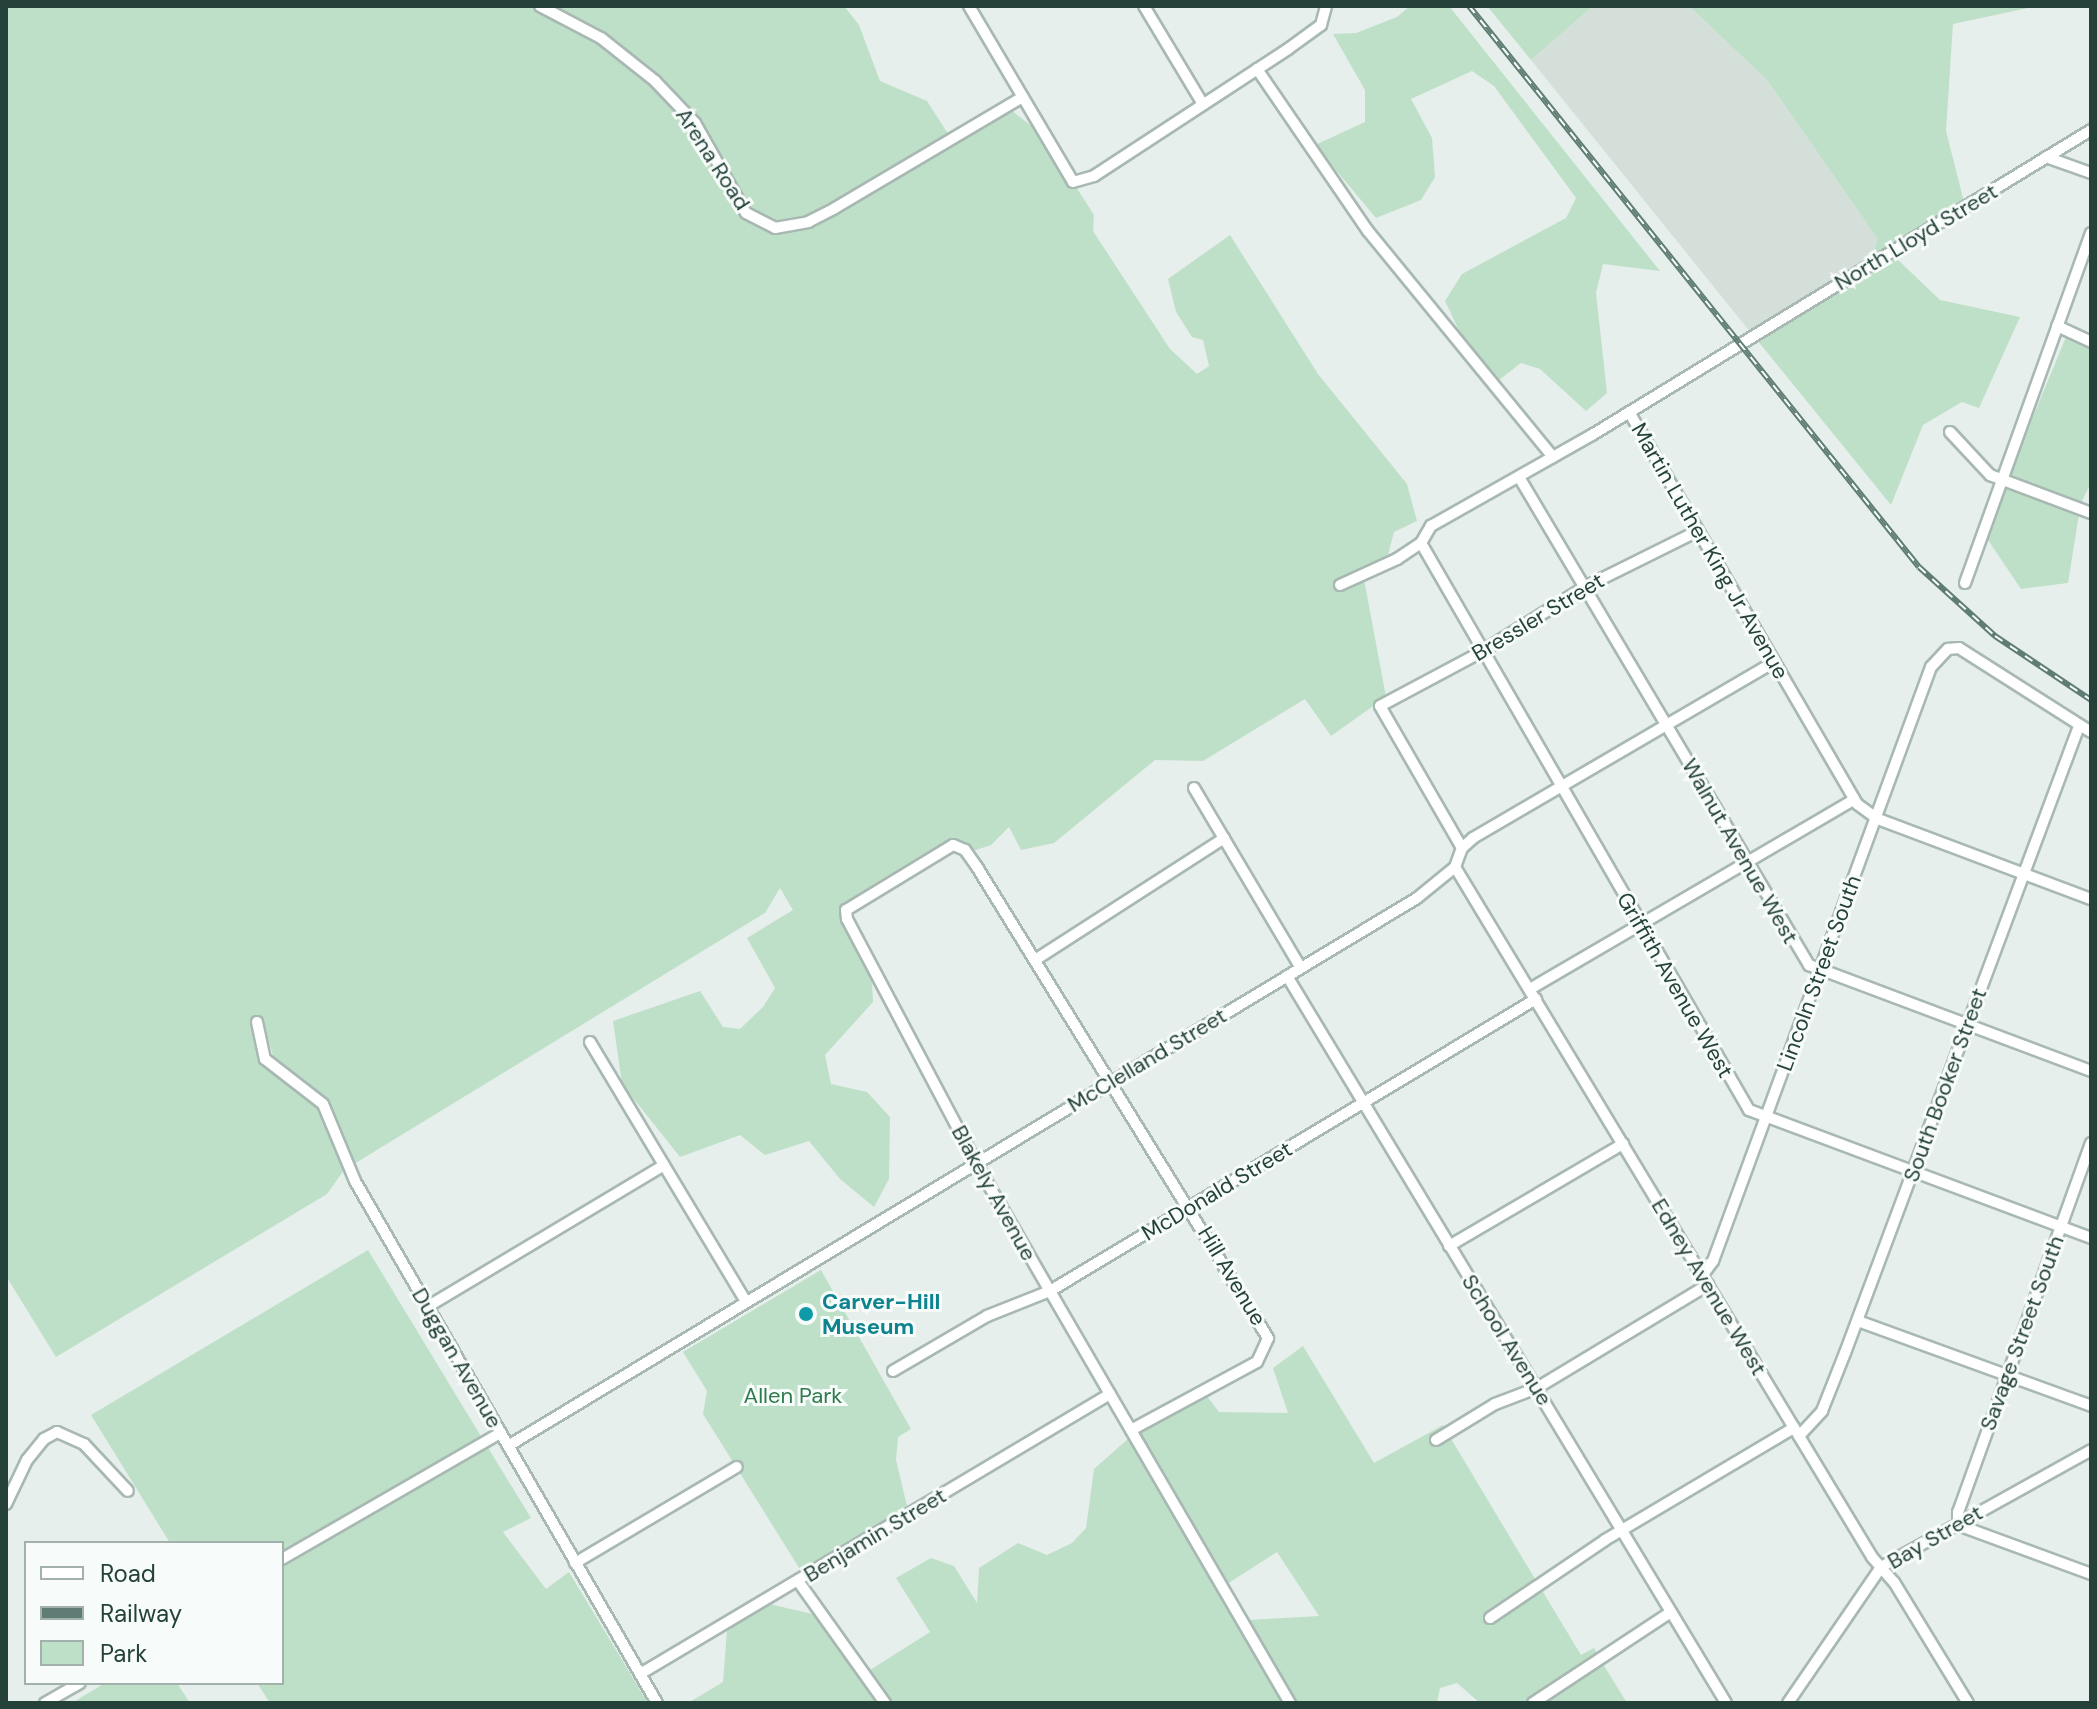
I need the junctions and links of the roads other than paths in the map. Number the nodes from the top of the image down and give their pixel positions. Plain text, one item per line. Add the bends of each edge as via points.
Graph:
1 (540, 6) edge
2 (969, 6) edge
3 (1144, 6) edge
4 (1326, 6) edge
5 (1257, 69) junction
6 (1023, 97) junction
7 (1203, 104) junction
8 (2091, 130) edge
9 (2046, 157) junction
10 (2091, 173) edge
11 (2091, 233) edge
12 (2057, 326) junction
13 (2091, 342) edge
14 (1629, 412) junction
15 (1950, 432) dead end
16 (1553, 457) junction
17 (1519, 477) junction
18 (2000, 480) junction
19 (2091, 513) edge
20 (1698, 531) junction
21 (1421, 543) junction
22 (1965, 583) dead end
23 (1340, 585) dead end
24 (1585, 587) junction
25 (1481, 652) junction
26 (1774, 662) junction
27 (1665, 724) junction
28 (2079, 726) junction
29 (2091, 732) edge
30 (1560, 787) junction
31 (1194, 788) dead end
32 (1853, 800) junction
33 (1878, 819) junction
34 (1224, 838) junction
35 (1462, 848) junction
36 (1746, 862) junction
37 (1455, 867) junction
38 (2024, 873) junction
39 (2091, 899) edge
40 (1639, 924) junction
41 (1035, 960) junction
42 (1301, 968) junction
43 (1820, 970) junction
44 (1287, 976) junction
45 (1533, 994) junction
46 (257, 1022) dead end
47 (1968, 1025) junction
48 (590, 1042) dead end
49 (2091, 1071) edge
50 (1112, 1081) junction
51 (1364, 1104) junction
52 (1766, 1117) junction
53 (2091, 1143) edge
54 (1623, 1144) junction
55 (976, 1163) junction
56 (664, 1165) junction
57 (1912, 1171) junction
58 (1190, 1207) junction
59 (2062, 1227) junction
60 (2091, 1238) edge
61 (1449, 1246) junction
62 (1705, 1280) junction
63 (1050, 1291) junction
64 (746, 1302) junction
65 (427, 1307) junction
66 (1858, 1321) junction
67 (893, 1371) dead end
68 (2006, 1376) junction
69 (1537, 1388) junction
70 (1110, 1394) junction
71 (2091, 1406) edge
72 (1131, 1430) junction
73 (1796, 1432) junction
74 (500, 1433) junction
75 (1436, 1440) dead end
76 (508, 1446) junction
77 (2091, 1450) edge
78 (737, 1467) dead end
79 (128, 1491) dead end
80 (6, 1504) edge
81 (1958, 1525) junction
82 (1623, 1531) junction
83 (284, 1558) edge
84 (575, 1563) junction
85 (1881, 1567) junction
86 (2091, 1574) edge
87 (798, 1581) junction
88 (1671, 1612) junction
89 (1490, 1618) dead end
90 (640, 1674) junction
91 (76, 1685) edge
92 (45, 1703) edge
93 (657, 1703) edge
94 (885, 1703) edge
95 (1290, 1703) edge
96 (1533, 1703) edge
97 (1726, 1703) edge
98 (1788, 1703) edge
99 (1968, 1703) edge

1 - 6 street, Arena Road via 601,38 655,81 695,123 746,213 775,228 808,222 835,208
2 - 6 street
3 - 7 street
4 - 5 street via 1317,29
5 - 7 street
5 - 16 street via 1368,231
6 - 7 street via 1073,182 1094,176
8 - 9 street, North Lloyd Street
9 - 10 street
9 - 14 street, North Lloyd Street
11 - 12 street
12 - 13 street
12 - 18 street
14 - 16 street, Martin Luther King Jr Avenue
14 - 20 street, Martin Luther King Jr Avenue
15 - 18 street
16 - 17 street, Martin Luther King Jr Avenue
17 - 21 street, Martin Luther King Jr Avenue via 1431,526
17 - 24 street, Walnut Avenue West
18 - 19 street
18 - 22 street
20 - 24 street, Bressler Street
20 - 26 street, Martin Luther King Jr Avenue
21 - 23 street, Martin Luther King Jr Avenue
21 - 25 street, Griffith Avenue West
24 - 25 street, Bressler Street
24 - 27 street, Walnut Avenue West
25 - 30 street, Griffith Avenue West
25 - 35 street, Bressler Street via 1380,706
26 - 27 street
26 - 32 street, Martin Luther King Jr Avenue
27 - 30 street
27 - 36 street, Walnut Avenue West
28 - 29 street
28 - 33 street, Lincoln Street South via 1959,648 1948,649 1931,667
28 - 38 street, South Booker Street
30 - 35 street
30 - 40 street, Griffith Avenue West
31 - 34 street
32 - 33 street, Martin Luther King Jr Avenue
32 - 36 street, McDonald Street
33 - 38 street, Martin Luther King Jr Avenue
33 - 43 street, Lincoln Street South
34 - 41 street
34 - 42 street
35 - 37 street
36 - 40 street, McDonald Street
36 - 43 street, Walnut Avenue West via 1801,954
37 - 42 street, McClelland Street via 1417,898
37 - 45 street, Edney Avenue West
38 - 39 street, Martin Luther King Jr Avenue
38 - 47 street, South Booker Street
40 - 45 street, McDonald Street
40 - 52 street, Griffith Avenue West via 1749,1110
41 - 50 street, Hill Avenue
41 - 55 street, Blakely Avenue via 958,846 846,910 862,952
42 - 44 street, McClelland Street
43 - 47 street, Walnut Avenue West
43 - 52 street, Lincoln Street South
44 - 50 street, McClelland Street
44 - 51 street, School Avenue
45 - 51 street, McDonald Street
45 - 54 street, Edney Avenue West
46 - 65 street, Duggan Avenue via 265,1059 323,1104 355,1181
47 - 49 street, Walnut Avenue West
47 - 57 street, South Booker Street
48 - 56 street
50 - 55 street, McClelland Street
50 - 58 street, Hill Avenue
51 - 58 street, McDonald Street
51 - 61 street, School Avenue
52 - 57 street, Griffith Avenue West
52 - 62 street, Lincoln Street South
53 - 59 street, Savage Street South
54 - 61 street
54 - 62 street, Edney Avenue West
55 - 63 street, Blakely Avenue
55 - 64 street, McClelland Street
56 - 64 street
56 - 65 street
57 - 59 street, Griffith Avenue West
57 - 66 street, South Booker Street
58 - 63 street, McDonald Street
58 - 72 street, Hill Avenue via 1266,1334 1266,1351 1257,1362
59 - 60 street, Griffith Avenue West
59 - 68 street, Savage Street South
61 - 69 street, School Avenue
62 - 69 street
62 - 73 street, Edney Avenue West
63 - 67 street, McDonald Street via 987,1316
63 - 70 street, Blakely Avenue
64 - 76 street, McClelland Street
65 - 74 street, Duggan Avenue
66 - 68 street
66 - 73 street, South Booker Street via 1822,1411
68 - 71 street
68 - 81 street, Savage Street South via 1960,1501
69 - 75 street via 1495,1404
69 - 82 street, School Avenue
70 - 72 street, Blakely Avenue
70 - 87 street, Benjamin Street
72 - 95 street, Blakely Avenue
73 - 82 street, South Booker Street
73 - 85 street, Edney Avenue West
74 - 76 street, Duggan Avenue
74 - 83 street
76 - 84 street, Duggan Avenue
77 - 81 street, Bay Street
78 - 84 street
79 - 80 street via 84,1444 57,1432 27,1460
81 - 85 street, Bay Street
81 - 86 street
82 - 88 street, School Avenue
82 - 89 street, South Booker Street
84 - 90 street, Duggan Avenue
85 - 98 street, Bay Street
85 - 99 street, Edney Avenue West
87 - 90 street, Benjamin Street
87 - 94 street
88 - 96 street
88 - 97 street, School Avenue
90 - 93 street, Duggan Avenue
91 - 92 street

